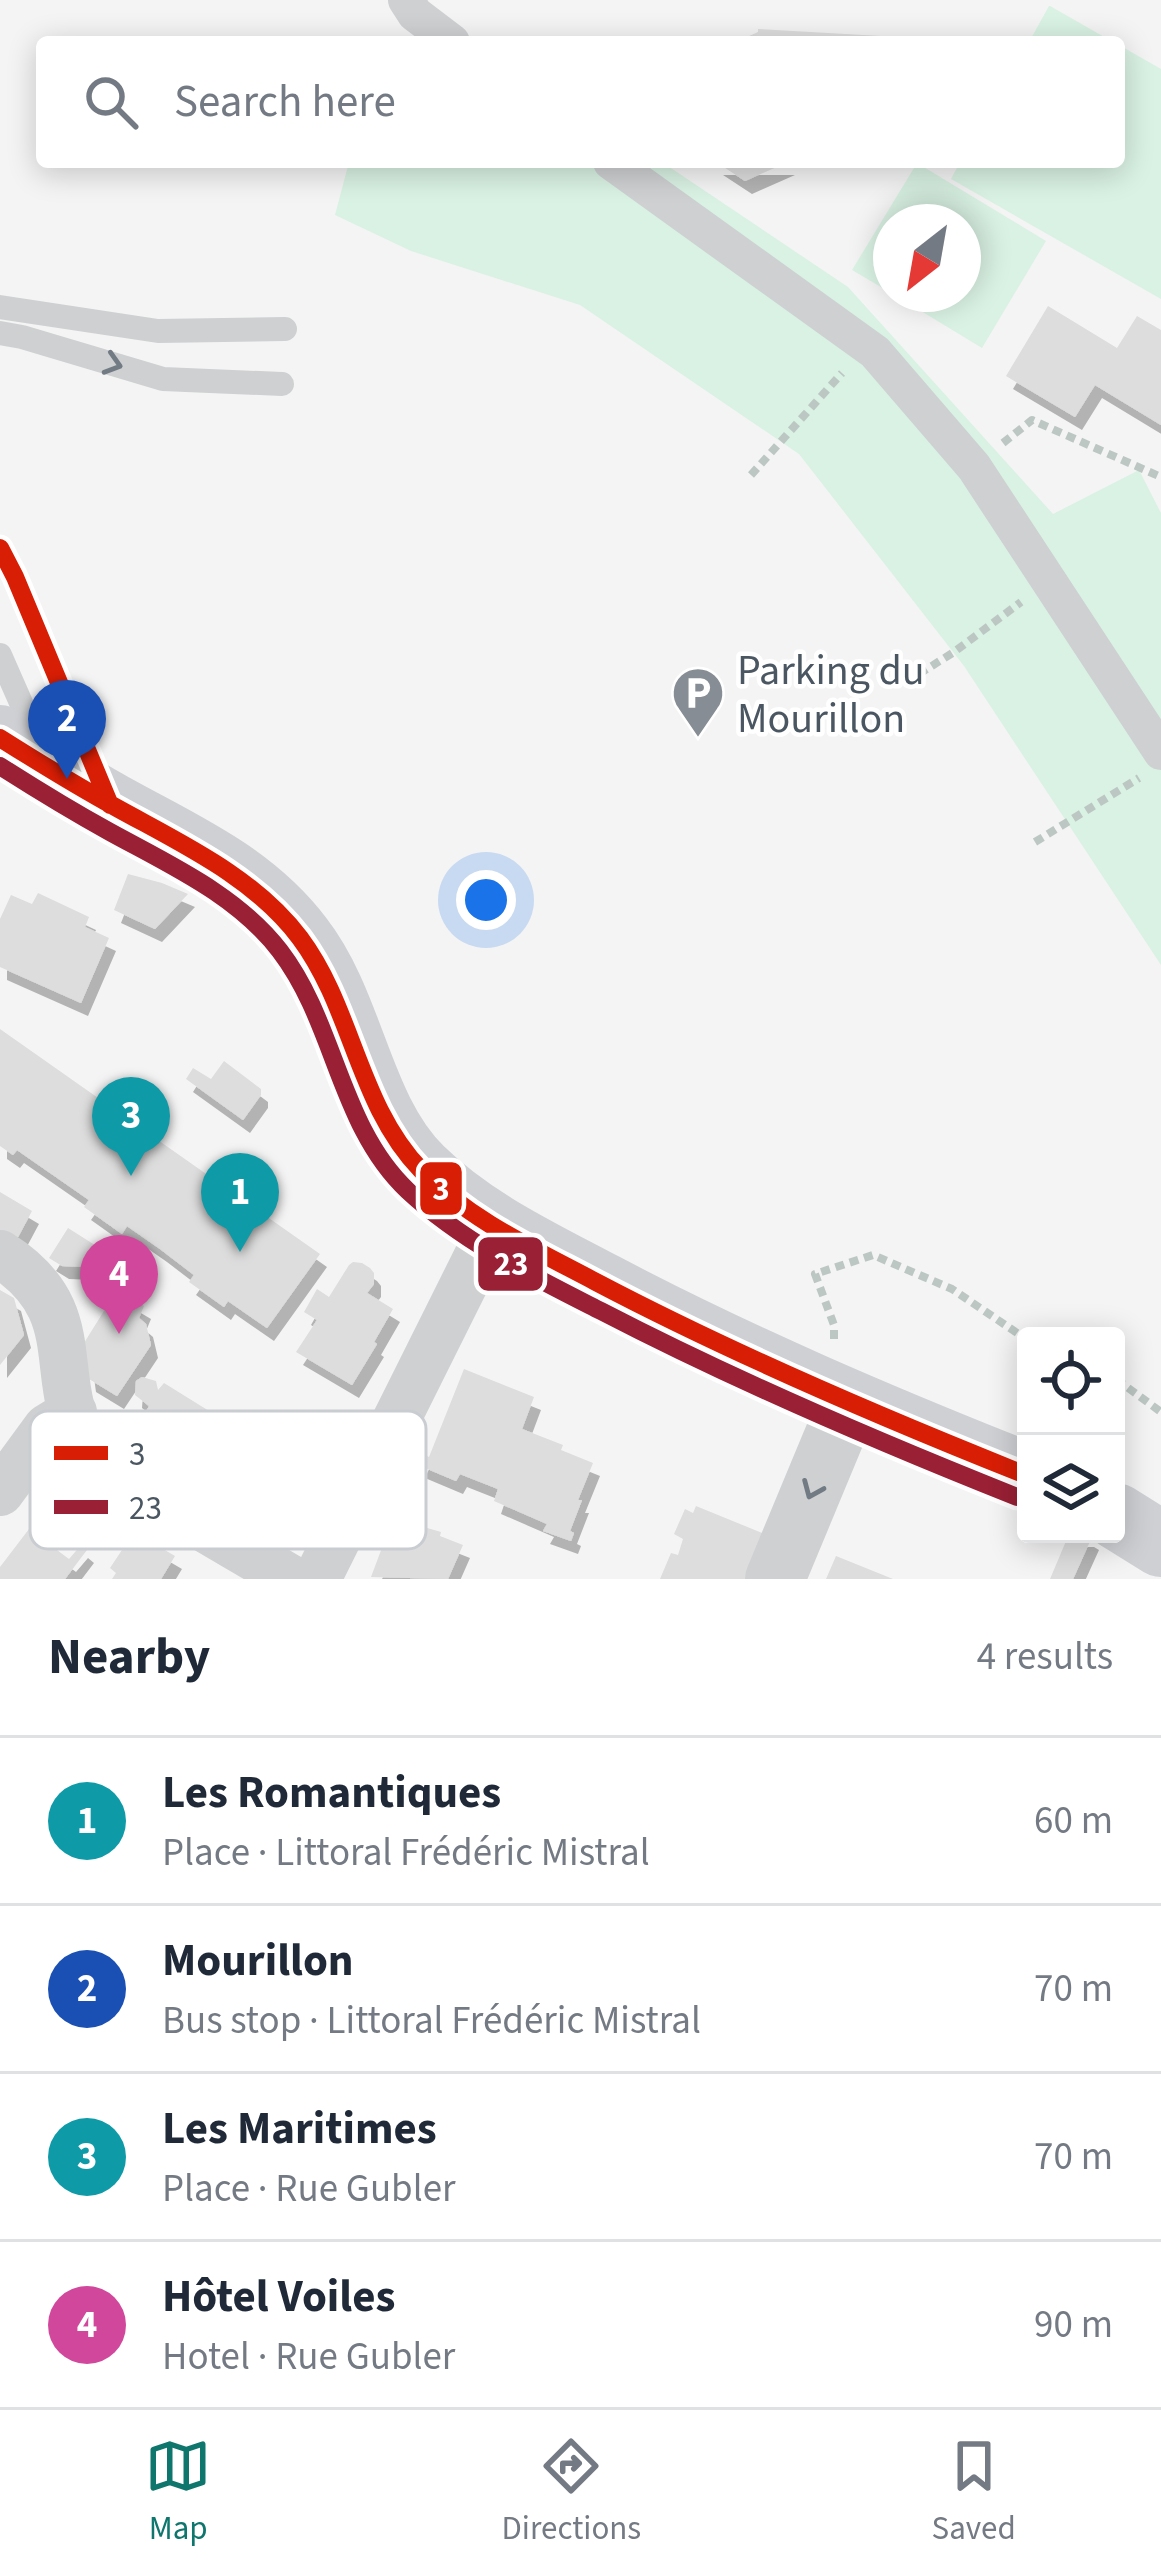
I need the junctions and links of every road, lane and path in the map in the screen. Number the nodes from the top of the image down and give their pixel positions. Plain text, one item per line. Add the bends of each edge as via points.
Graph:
1 (406, 0) edge
2 (444, 36) edge
3 (619, 168) edge
4 (0, 307) edge
5 (285, 329) dead end
6 (0, 333) edge
7 (867, 344) junction
8 (282, 384) dead end
9 (974, 467) junction
10 (752, 475) dead end
11 (1161, 477) edge
12 (0, 548) edge
13 (1050, 580) junction
14 (0, 655) edge
15 (920, 674) dead end
16 (25, 754) edge
17 (1152, 764) edge
18 (110, 805) junction
19 (1035, 842) dead end
20 (493, 1226) junction
21 (0, 1254) edge
22 (1017, 1333) edge
23 (1125, 1386) edge
24 (849, 1401) junction
25 (73, 1411) edge
26 (401, 1411) edge
27 (1161, 1412) edge
28 (30, 1451) edge
29 (1017, 1471) edge
30 (0, 1492) edge
31 (1125, 1522) edge
32 (1161, 1544) edge
33 (240, 1549) edge
34 (332, 1549) edge
35 (291, 1579) edge
36 (317, 1579) edge
37 (775, 1579) edge

1 - 2 street
3 - 7 street
4 - 5 lane via 158,331
6 -> 8 lane via 163,379
7 - 9 street
7 - 10 path
9 - 11 path via 1032,420
9 - 13 street
12 - 18 lane
13 - 15 path
13 - 17 street
14 - 16 lane
16 - 18 main road
17 - 19 path
18 - 20 main road via 233,872 284,919 328,987 401,1146
20 - 24 main road via 703,1336
20 - 26 street
21 - 25 street via 28,1273 55,1314
22 - 24 path via 952,1289 873,1255 815,1274 834,1325 833,1366
23 - 27 path
24 - 29 main road
24 -> 37 street
28 - 30 street
31 - 32 main road
33 - 35 street
34 - 36 street

